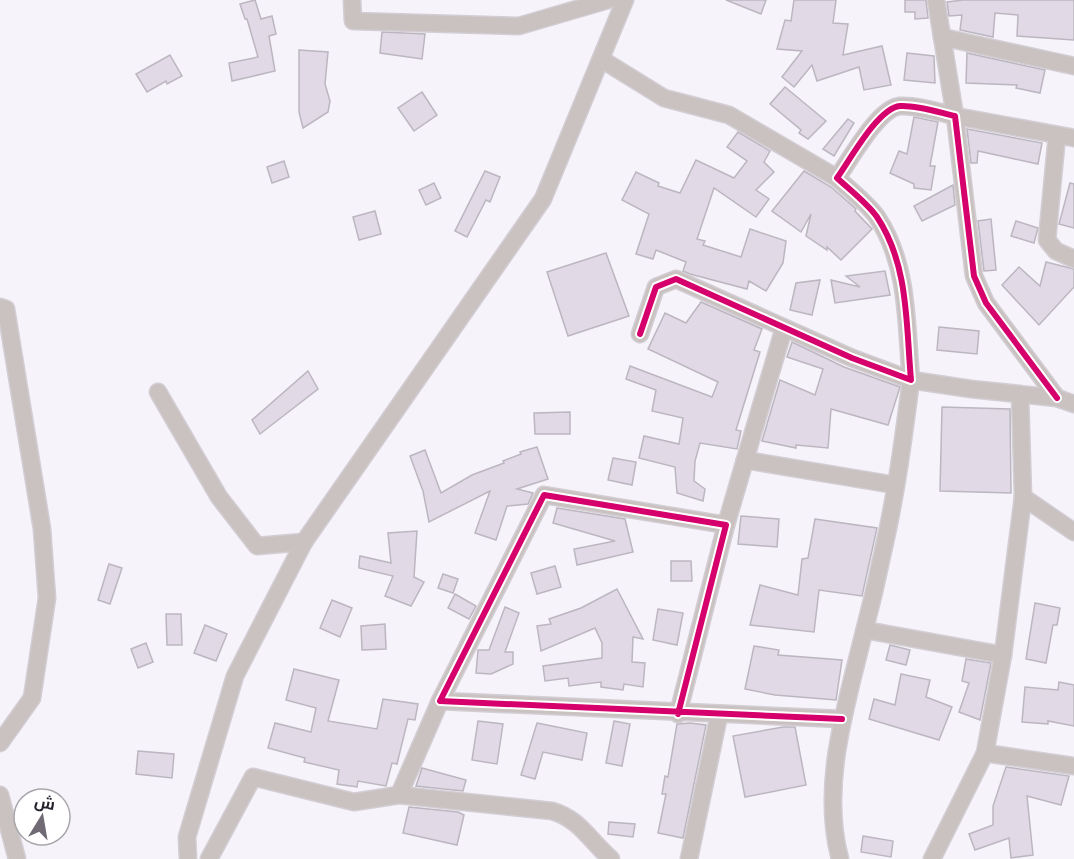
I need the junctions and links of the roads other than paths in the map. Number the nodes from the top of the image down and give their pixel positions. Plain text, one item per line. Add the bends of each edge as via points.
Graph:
1 (352, 0) edge
2 (608, 0) edge
3 (625, 0) edge
4 (936, 0) edge
5 (942, 37) junction
6 (601, 59) junction
7 (1074, 66) edge
8 (955, 116) junction
9 (1066, 136) edge
10 (837, 178) junction
11 (1074, 259) edge
12 (0, 307) edge
13 (784, 328) junction
14 (640, 334) dead end
15 (910, 380) junction
16 (158, 392) dead end
17 (1020, 394) junction
18 (1057, 398) junction
19 (1074, 404) edge
20 (745, 460) junction
21 (895, 485) junction
22 (1023, 496) junction
23 (726, 525) junction
24 (1074, 532) edge
25 (304, 542) junction
26 (865, 630) junction
27 (1003, 655) junction
28 (440, 701) junction
29 (678, 714) junction
30 (719, 715) junction
31 (842, 719) junction
32 (0, 743) edge
33 (985, 753) junction
34 (1074, 766) edge
35 (0, 795) edge
36 (399, 795) junction
37 (17, 859) edge
38 (188, 859) edge
39 (209, 859) edge
40 (611, 859) edge
41 (689, 859) edge
42 (840, 859) edge
43 (932, 859) edge

1 - 2 street via 353,21 519,26
3 - 6 street
4 - 5 street
5 - 7 street
5 - 8 street
6 - 10 street via 664,98 729,115
6 - 25 street via 543,200
8 - 9 street
8 - 10 street via 913,107 891,108
8 - 18 street via 978,288
9 - 11 street via 1047,240 1056,251
10 - 15 street via 876,215 897,256
12 - 32 street via 6,309 42,530 48,598 32,698
13 - 14 street via 676,279 656,287
13 - 15 street
13 - 20 street
15 - 17 street
15 - 21 street
16 - 25 street via 219,496 257,546
17 - 18 street
17 - 22 street
18 - 19 street
20 - 21 street
20 - 23 street
21 - 26 street
22 - 24 street
22 - 27 street
23 - 28 street via 544,495
23 - 29 street
25 - 38 street via 235,676 188,837
26 - 27 street
26 - 31 street
27 - 33 street
28 - 29 street
28 - 36 street
29 - 30 street
30 - 31 street
30 - 41 street
31 - 42 street via 833,802
33 - 34 street
33 - 43 street
35 - 37 street
36 - 39 street via 354,802 253,777
36 - 40 street via 564,814 582,827

